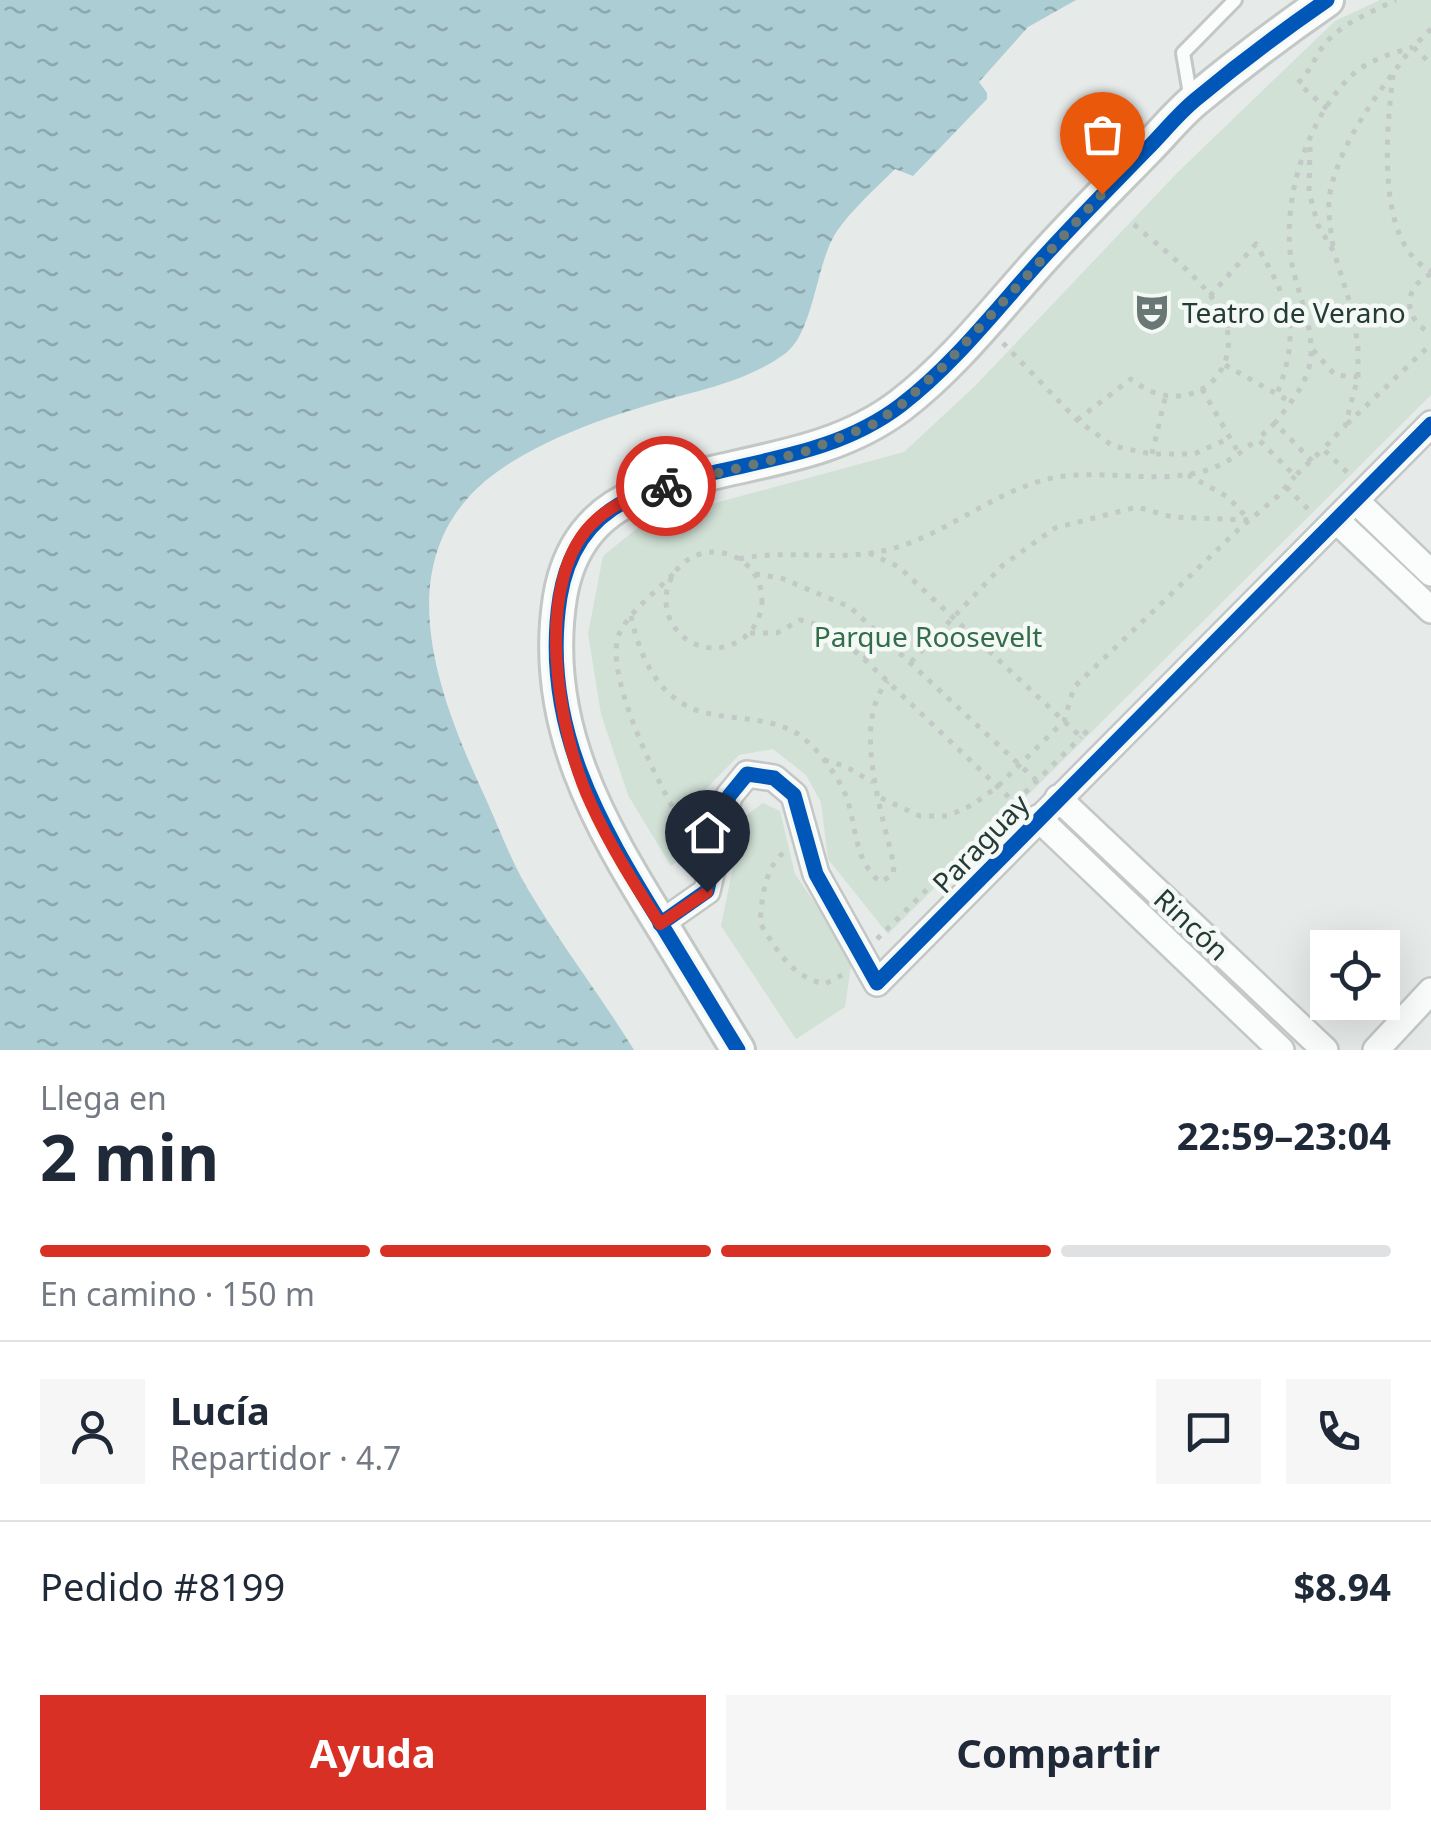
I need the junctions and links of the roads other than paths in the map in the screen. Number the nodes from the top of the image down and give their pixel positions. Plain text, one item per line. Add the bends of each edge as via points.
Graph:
1 (1235, 0) edge
2 (1327, 0) edge
3 (1192, 102) junction
4 (1431, 424) edge
5 (1356, 501) junction
6 (1336, 520) junction
7 (1431, 573) edge
8 (1431, 610) edge
9 (1058, 798) junction
10 (1038, 818) junction
11 (660, 924) junction
12 (1431, 991) edge
13 (738, 1050) edge
14 (1281, 1050) edge
15 (1325, 1050) edge
16 (1376, 1050) edge

1 - 3 lane via 1183,53
2 - 3 street
3 - 11 street via 920,389 874,424 804,452 640,494 582,536 557,618 562,707 589,801
4 - 5 street, Paraguay
5 - 6 street, Paraguay
5 - 7 street
6 - 8 street
6 - 9 street, Paraguay
9 - 10 street, Paraguay
9 - 15 street, Rincón
10 - 11 street, Paraguay via 877,983 816,874 794,796 774,778 747,774 729,796 707,892
10 - 14 street, Rincón
11 - 13 street
12 - 16 street

